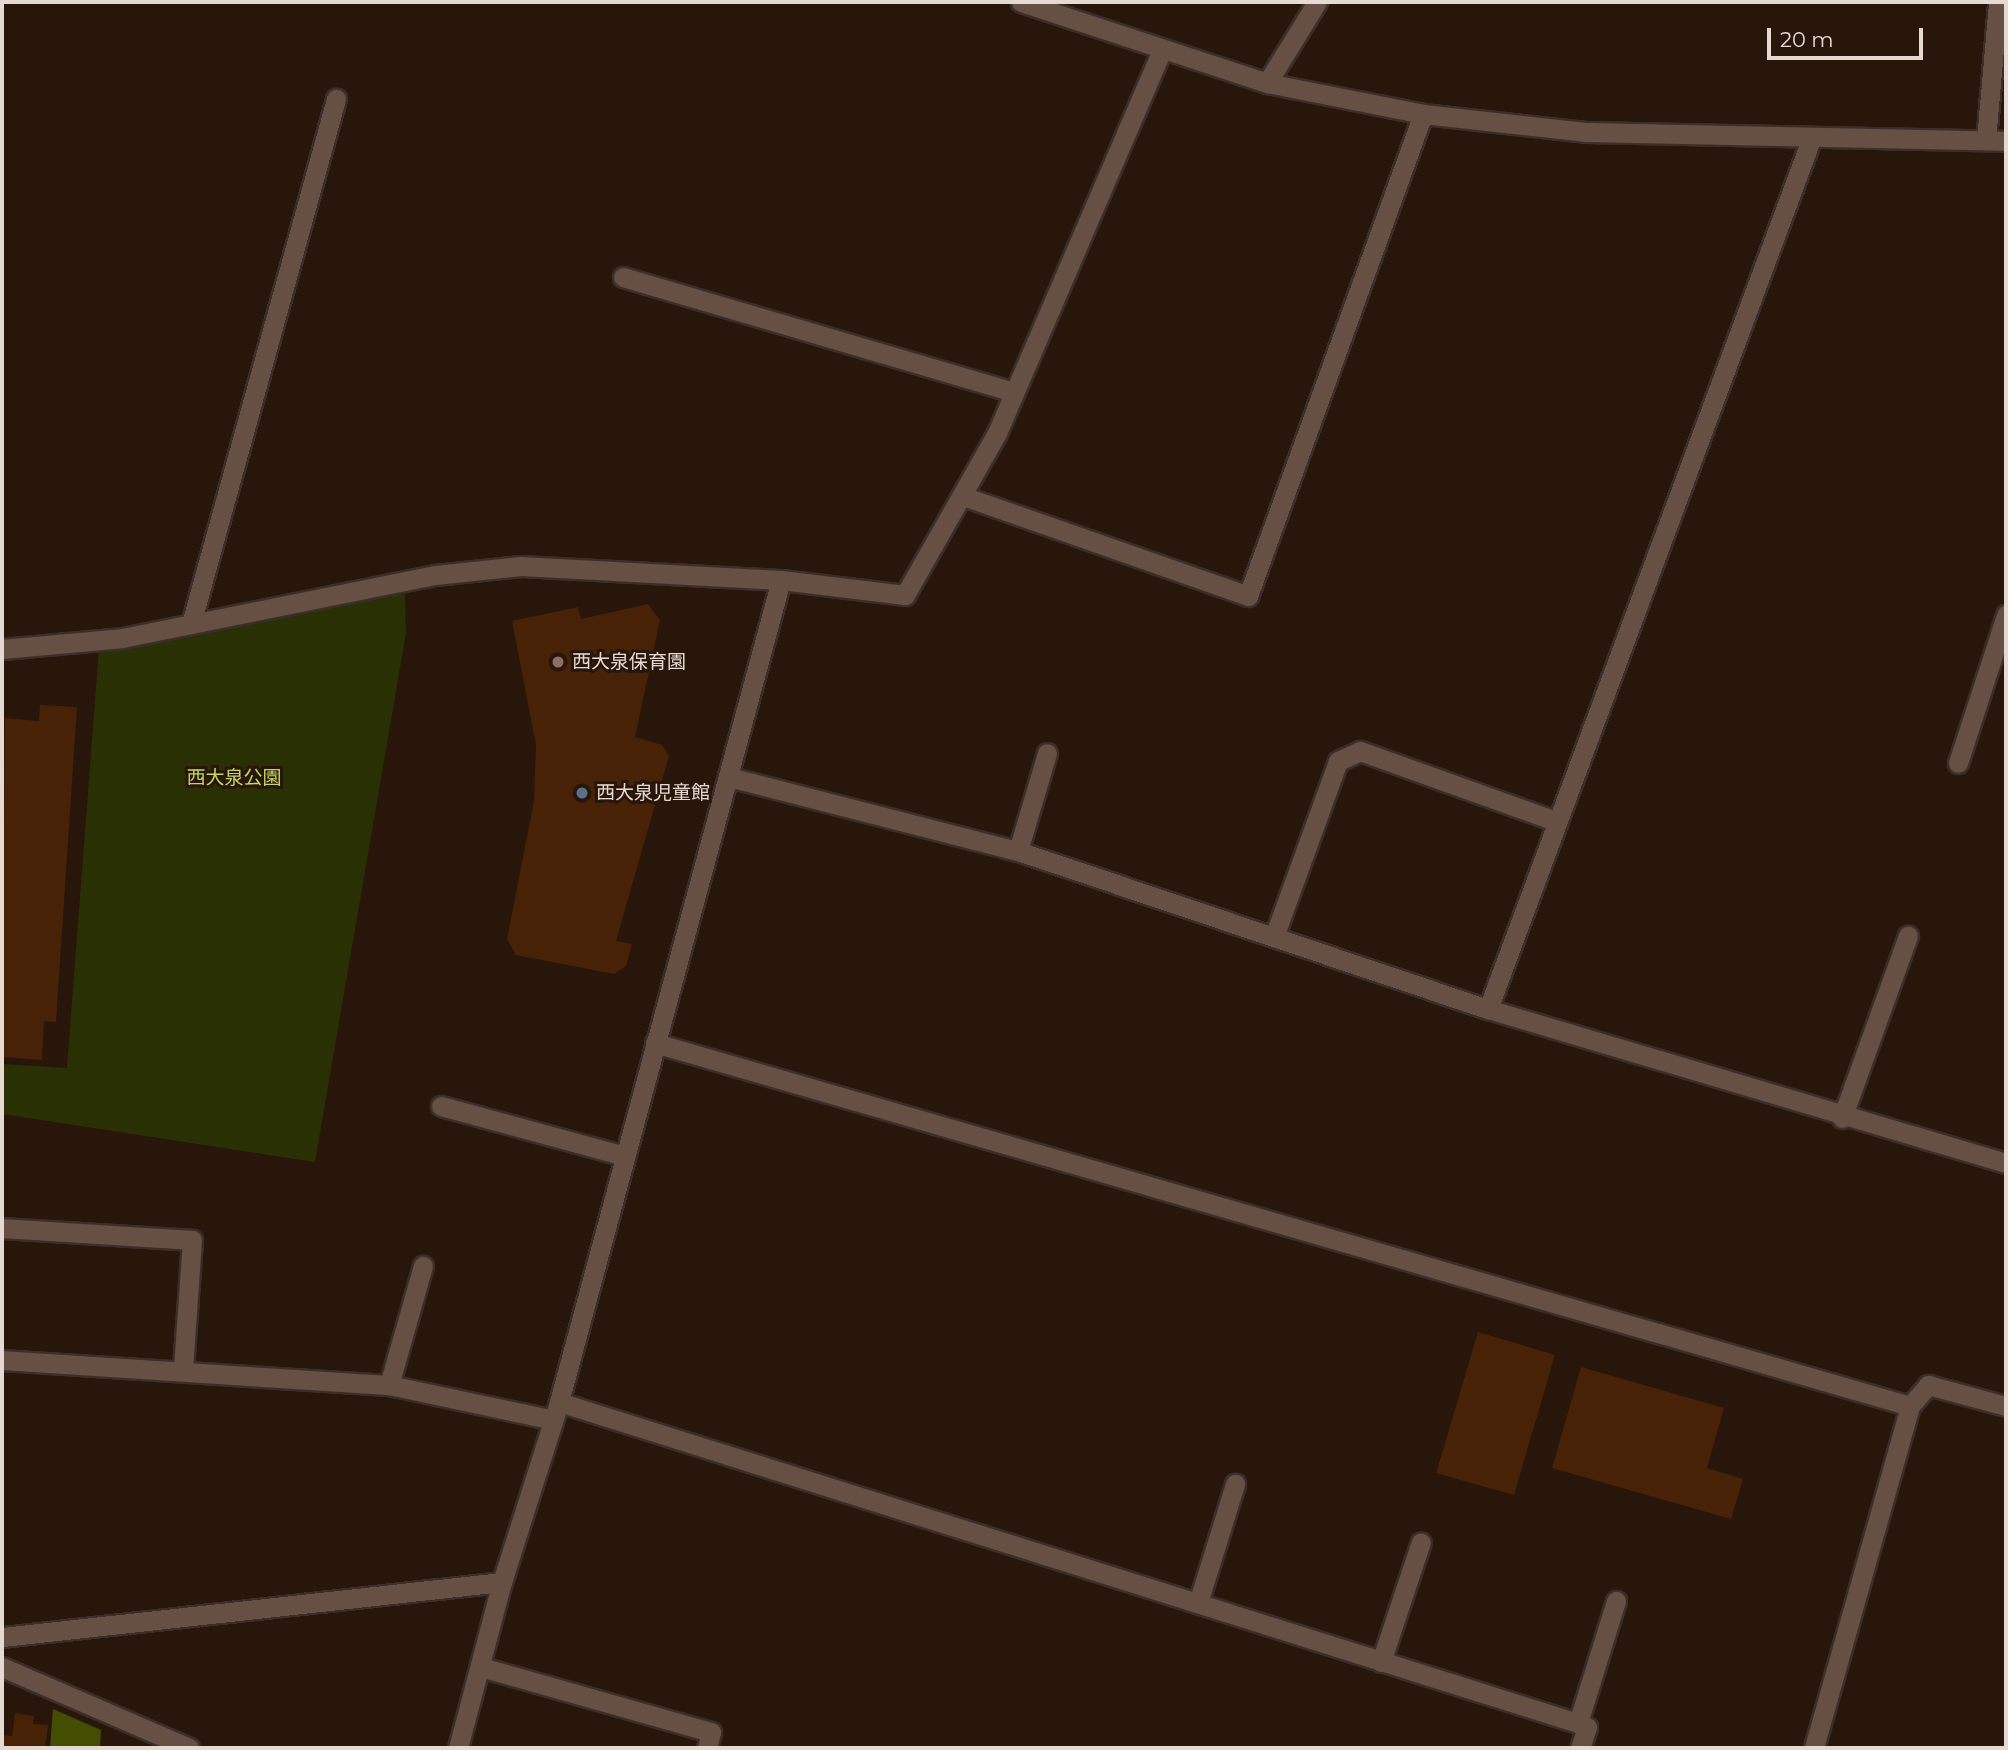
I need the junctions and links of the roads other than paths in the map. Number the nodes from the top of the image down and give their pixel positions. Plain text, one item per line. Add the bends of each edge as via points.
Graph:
1 (1021, 2) edge
2 (1317, 2) edge
3 (1998, 2) edge
4 (1162, 49) junction
5 (1267, 83) junction
6 (336, 99) dead end
7 (1423, 114) junction
8 (1812, 137) junction
9 (1996, 141) edge
10 (623, 277) dead end
11 (1013, 392) junction
12 (963, 496) junction
13 (781, 580) junction
14 (2006, 615) edge
15 (191, 624) junction
16 (2, 649) edge
17 (1047, 753) dead end
18 (1958, 763) dead end
19 (729, 777) junction
20 (1555, 821) junction
21 (1018, 851) junction
22 (1908, 936) dead end
23 (1274, 937) junction
24 (1488, 1009) junction
25 (655, 1043) junction
26 (441, 1106) dead end
27 (1842, 1118) junction
28 (625, 1156) junction
29 (2006, 1163) edge
30 (2, 1228) edge
31 (422, 1266) dead end
32 (2, 1360) edge
33 (183, 1368) junction
34 (389, 1385) junction
35 (1910, 1406) junction
36 (2006, 1406) edge
37 (556, 1411) junction
38 (1234, 1484) dead end
39 (1421, 1542) dead end
40 (502, 1582) junction
41 (1616, 1601) dead end
42 (1198, 1603) junction
43 (2, 1637) edge
44 (1381, 1662) junction
45 (2, 1667) edge
46 (481, 1667) junction
47 (1578, 1723) junction
48 (189, 1748) edge
49 (458, 1748) edge
50 (707, 1748) edge
51 (1580, 1748) edge
52 (1814, 1748) edge

1 - 4 street
2 - 5 street
3 - 9 street
4 - 5 street
4 - 11 street
5 - 7 street
6 - 15 street
7 - 8 street via 1585,132
7 - 12 street via 1248,597
8 - 9 street
8 - 20 street
10 - 11 street
11 - 12 street
12 - 13 street via 905,595
13 - 15 street via 521,566 435,575
13 - 19 street
14 - 18 street
15 - 16 street via 122,638
17 - 21 street
19 - 21 street
19 - 25 street
20 - 23 street via 1360,751 1338,761
20 - 24 street
21 - 23 street
22 - 27 street
23 - 24 street
24 - 27 street
25 - 28 street
25 - 35 street
26 - 28 street
27 - 29 street
28 - 37 street
30 - 33 street via 192,1240
31 - 34 street
32 - 33 street
33 - 34 street
34 - 37 street
35 - 36 street via 1928,1385
35 - 52 street
37 - 40 street
37 - 42 street
38 - 42 street
39 - 44 street
40 - 43 street
40 - 46 street
41 - 47 street
42 - 44 street
44 - 47 street
45 - 48 street
46 - 49 street
46 - 50 street via 711,1732
47 - 51 street via 1587,1727

